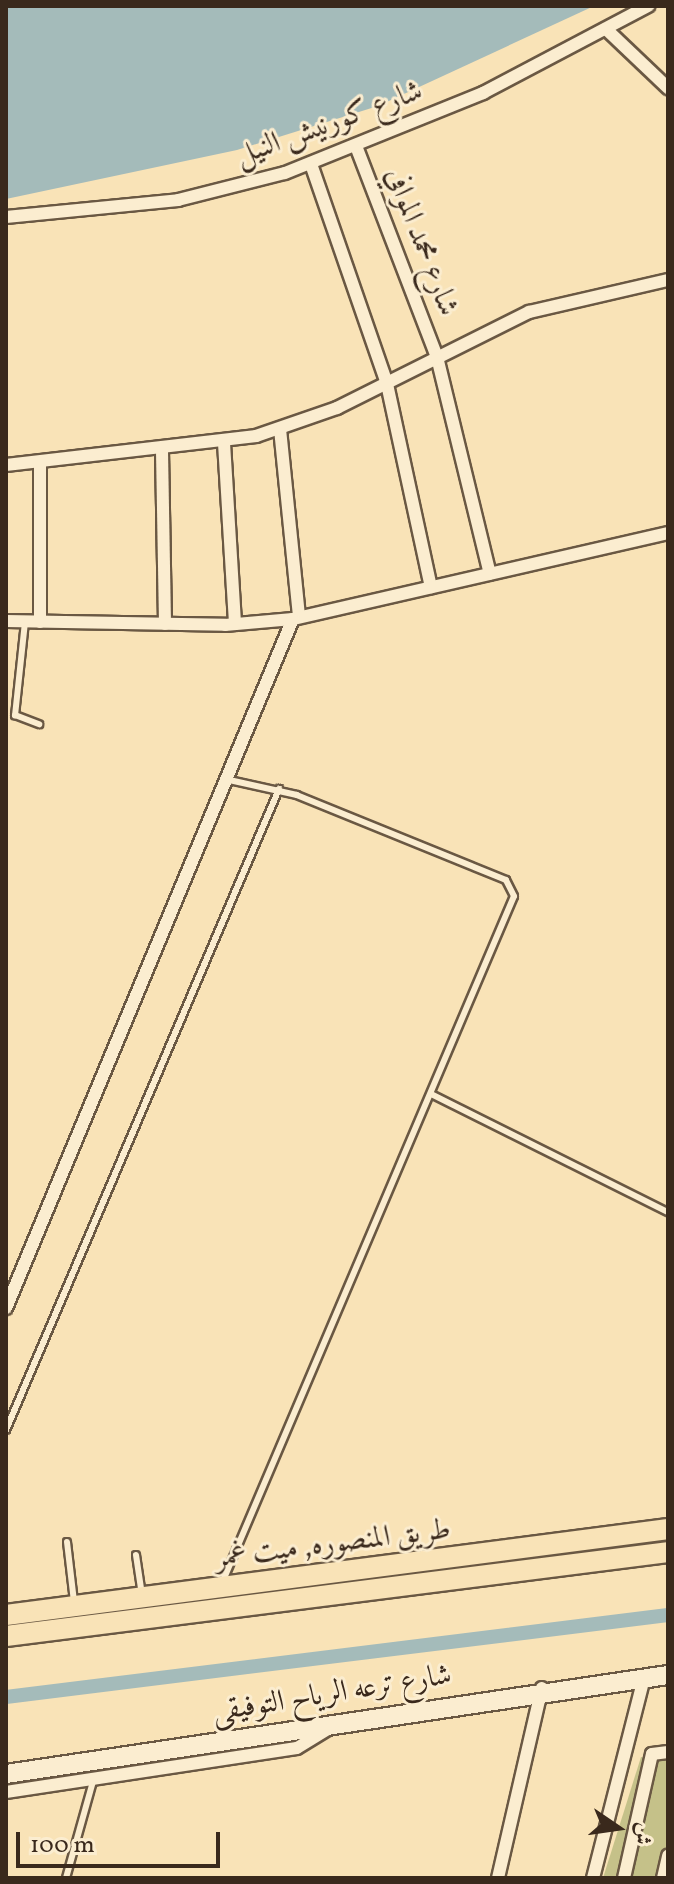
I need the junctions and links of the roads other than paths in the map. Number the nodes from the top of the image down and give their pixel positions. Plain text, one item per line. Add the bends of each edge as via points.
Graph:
1 (648, 6) edge
2 (606, 29) junction
3 (668, 88) edge
4 (356, 146) junction
5 (311, 164) junction
6 (6, 217) edge
7 (668, 280) edge
8 (437, 357) junction
9 (387, 384) junction
10 (280, 429) junction
11 (224, 443) junction
12 (162, 451) junction
13 (6, 465) edge
14 (40, 466) junction
15 (668, 533) edge
16 (490, 574) junction
17 (431, 587) junction
18 (296, 618) junction
19 (6, 621) edge
20 (25, 622) junction
21 (40, 622) junction
22 (165, 624) junction
23 (235, 624) junction
24 (39, 724) dead end
25 (225, 779) junction
26 (279, 789) junction
27 (431, 1094) junction
28 (668, 1212) edge
29 (6, 1308) edge
30 (6, 1430) edge
31 (668, 1529) edge
32 (67, 1542) dead end
33 (668, 1552) edge
34 (136, 1555) dead end
35 (220, 1589) junction
36 (143, 1599) junction
37 (74, 1607) junction
38 (6, 1615) edge
39 (6, 1636) edge
40 (668, 1675) edge
41 (644, 1678) junction
42 (542, 1688) junction
43 (338, 1721) junction
44 (668, 1752) edge
45 (6, 1774) edge
46 (59, 1775) junction
47 (94, 1778) junction
48 (6, 1792) edge
49 (668, 1856) edge
50 (66, 1878) edge
51 (498, 1878) edge
52 (593, 1878) edge
53 (624, 1878) edge
54 (663, 1878) edge

1 - 2 street, شارع كورنيش النيل
2 - 3 street
2 - 4 street, شارع كورنيش النيل
4 - 5 street, شارع كورنيش النيل
4 - 8 street, شارع محمد الموافي
5 - 6 street, شارع كورنيش النيل via 178,200
5 - 9 street
7 - 8 street via 529,312
8 - 9 street
8 - 16 street, شارع محمد الموافي
9 - 10 street
9 - 17 street
10 - 11 street
10 - 18 street
11 - 12 street
11 - 23 street
12 - 14 street
12 - 22 street
13 - 14 street
14 - 21 street
15 - 16 street
16 - 17 street
17 - 18 street
18 - 23 street
18 - 25 street
19 - 20 street
20 - 21 street
20 - 24 lane via 15,715
21 - 22 street
22 - 23 street
25 - 26 lane
25 - 29 street
26 - 27 lane via 506,880 513,890
26 - 30 lane
27 - 28 lane
27 - 35 lane
31 - 35 highway, طريق المنصوره, ميت غمر
32 - 37 lane
33 - 39 highway, طريق المنصوره, ميت غمر
34 - 36 lane
35 - 36 highway, طريق المنصوره, ميت غمر
36 - 37 highway, طريق المنصوره, ميت غمر
37 - 38 highway, طريق المنصوره, ميت غمر
40 - 41 main road, شارع ترعه الرياح التوفيقى
41 - 42 main road, شارع ترعه الرياح التوفيقى
41 - 52 street
42 - 43 main road, شارع ترعه الرياح التوفيقى
42 - 51 street
43 - 46 main road, شارع ترعه الرياح التوفيقى
43 - 47 street via 305,1747
44 - 53 street via 652,1754
45 - 46 main road, شارع ترعه الرياح التوفيقى
46 - 47 street
46 - 48 street
47 - 50 lane
49 - 54 street

